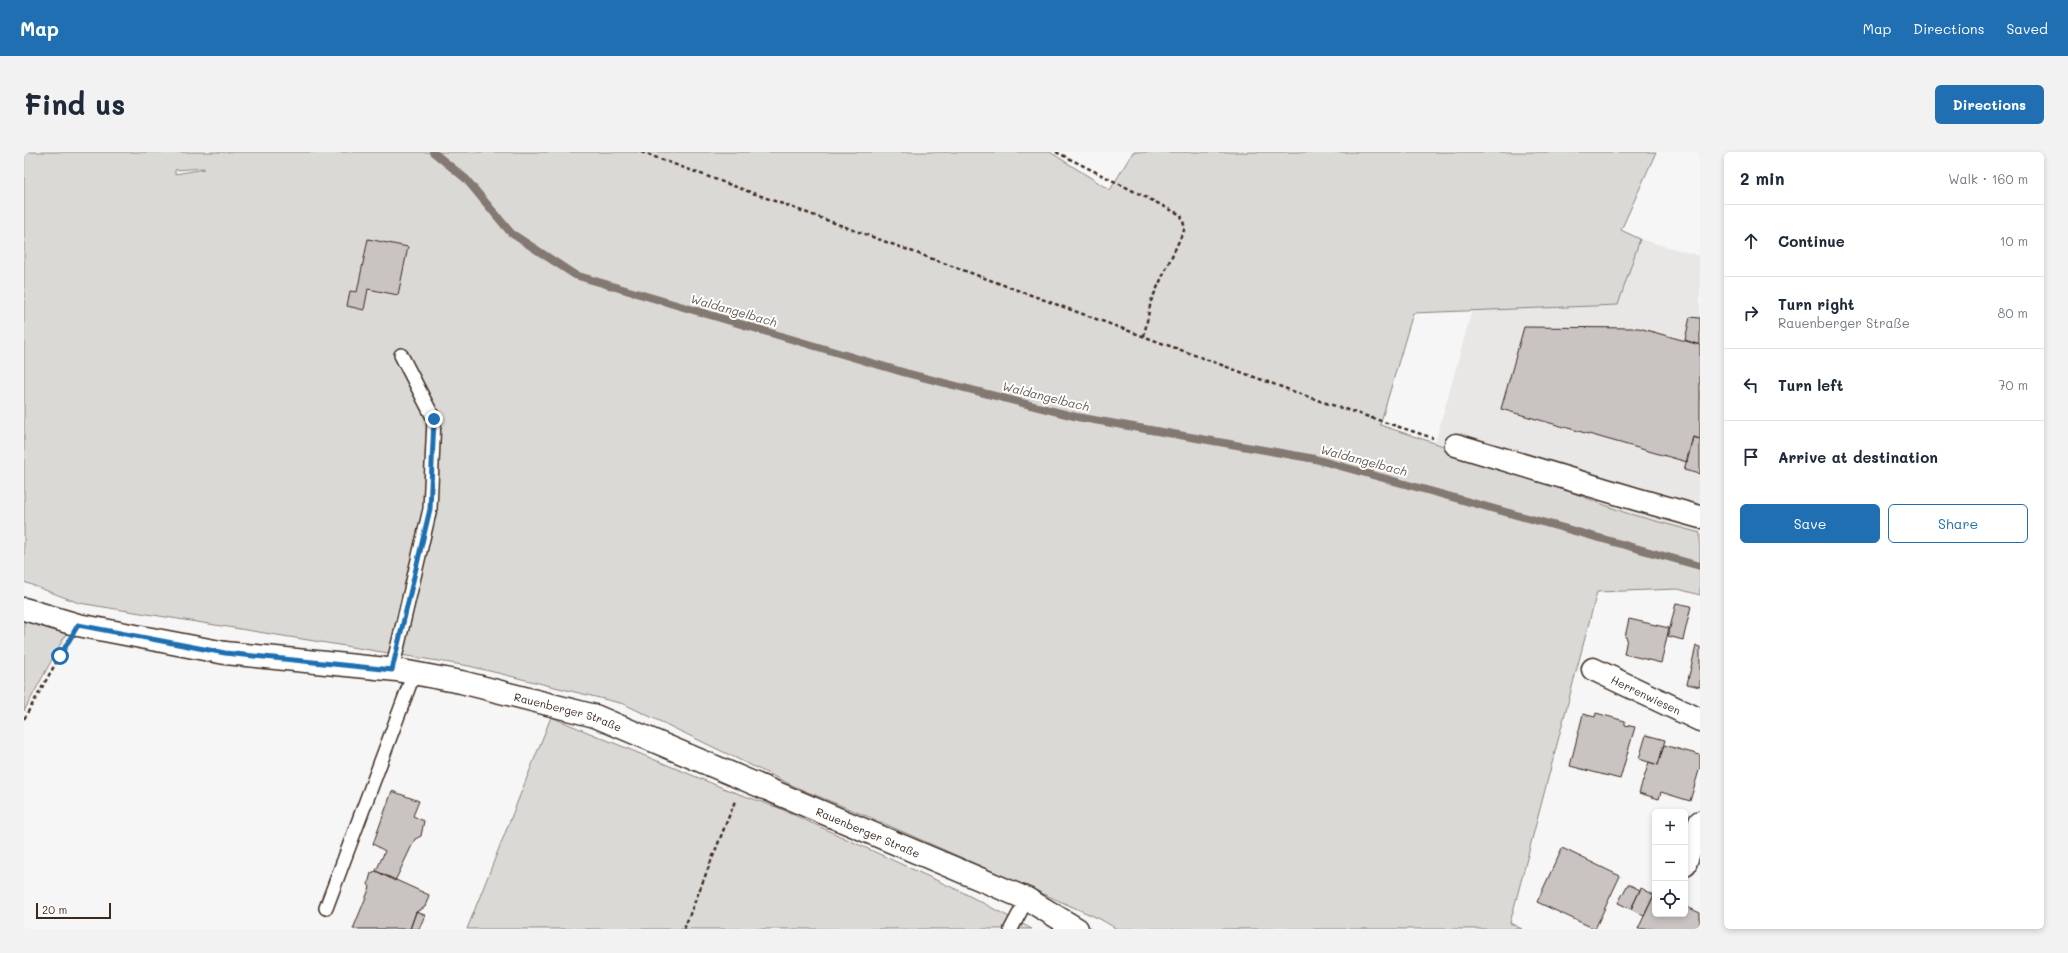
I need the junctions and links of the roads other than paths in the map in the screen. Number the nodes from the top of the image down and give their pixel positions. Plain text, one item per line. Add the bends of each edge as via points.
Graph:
1 (402, 355) dead end
2 (1456, 445) road end
3 (1700, 517) edge
4 (24, 609) edge
5 (1593, 669) dead end
6 (392, 670) junction
7 (414, 673) junction
8 (1700, 720) edge
9 (1700, 822) edge
10 (1688, 856) edge
11 (1027, 899) junction
12 (326, 908) dead end
13 (1011, 929) edge
14 (1078, 929) edge

1 - 6 lane via 434,419 430,509
2 - 3 street
4 - 6 street, Rauenberger Straße via 78,625 225,653
5 - 8 street, Herrenwiesen
6 - 7 street, Rauenberger Straße
7 - 11 street, Rauenberger Straße via 461,682 595,716
7 - 12 lane
9 - 10 street
11 - 13 lane
11 - 14 street, Rauenberger Straße

